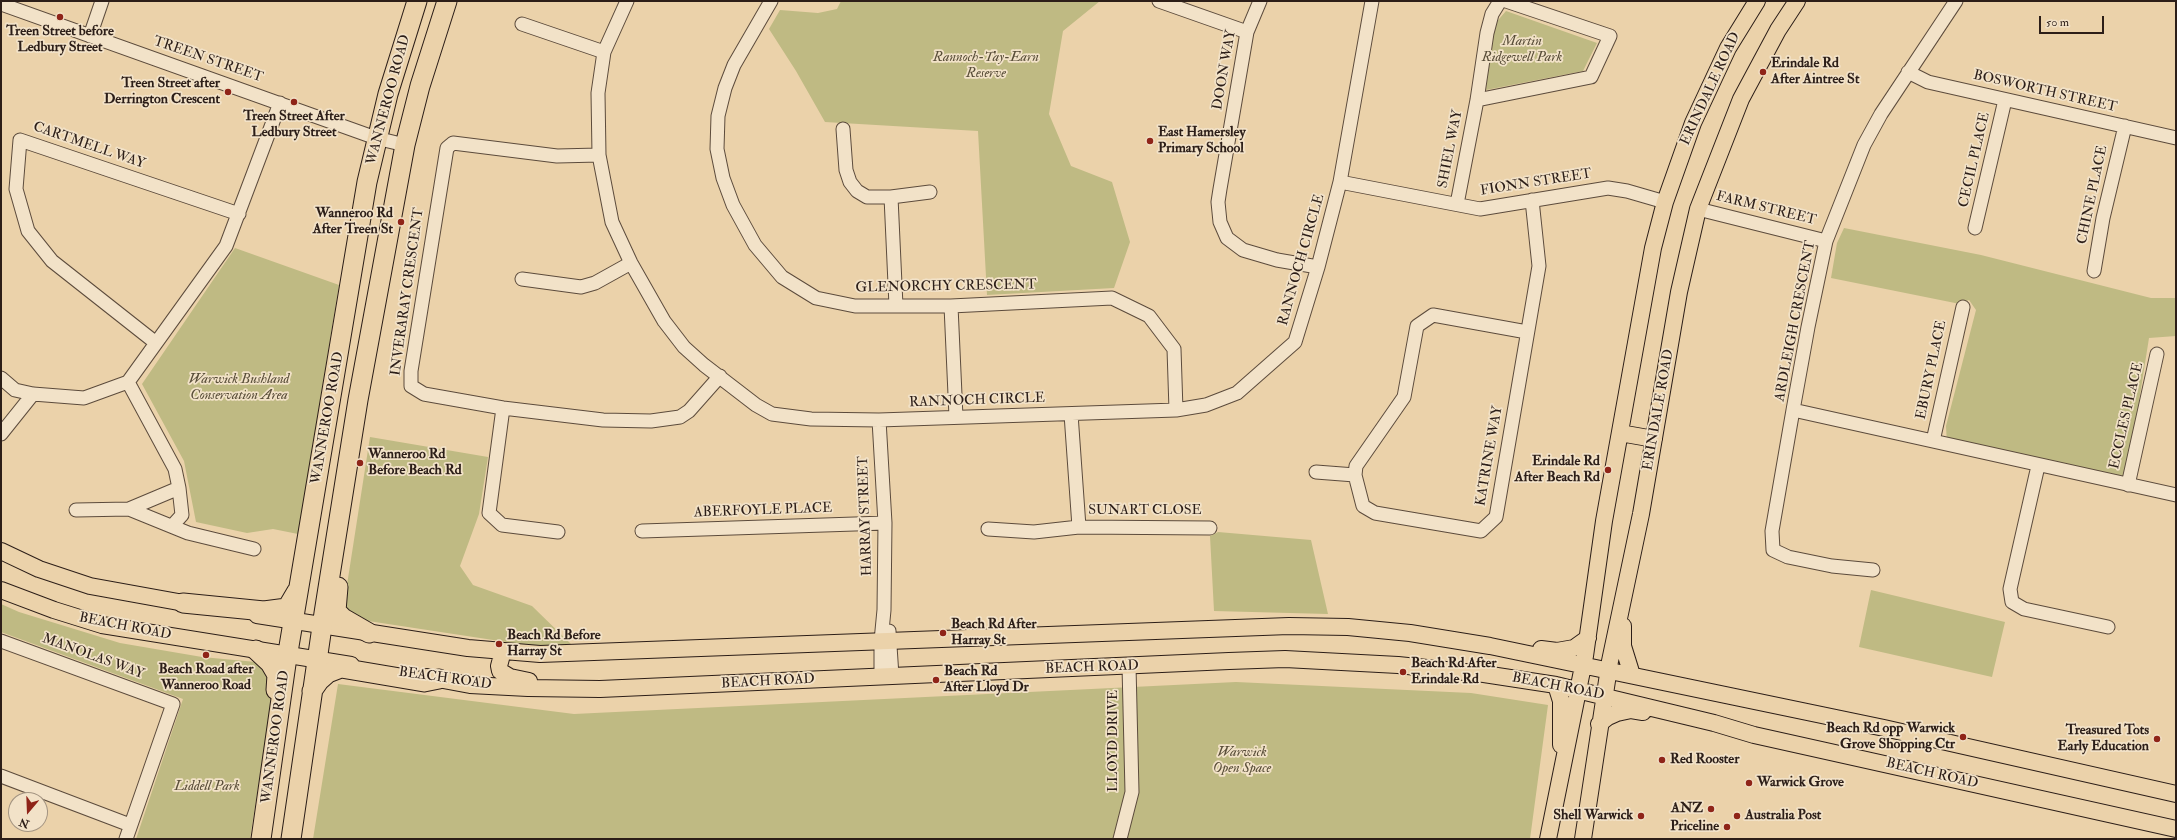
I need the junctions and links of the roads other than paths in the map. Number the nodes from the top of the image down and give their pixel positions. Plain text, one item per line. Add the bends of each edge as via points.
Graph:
1 (102, 1) edge
2 (417, 1) edge
3 (447, 1) edge
4 (627, 1) edge
5 (771, 1) edge
6 (1159, 1) edge
7 (1260, 1) edge
8 (1372, 1) edge
9 (1500, 1) edge
10 (1506, 1) edge
11 (1757, 1) edge
12 (1797, 1) edge
13 (1956, 1) edge
14 (1, 4) edge
15 (522, 24) dead end
16 (1247, 32) junction
17 (90, 36) junction
18 (604, 52) junction
19 (1908, 72) junction
20 (1477, 100) junction
21 (2005, 100) junction
22 (280, 103) junction
23 (2125, 126) junction
24 (843, 128) dead end
25 (376, 138) junction
26 (2176, 138) edge
27 (405, 145) junction
28 (599, 155) junction
29 (1340, 182) junction
30 (930, 192) dead end
31 (891, 197) junction
32 (1532, 200) junction
33 (1665, 202) junction
34 (1457, 204) junction
35 (1698, 208) junction
36 (239, 214) junction
37 (1975, 228) dead end
38 (1826, 241) junction
39 (631, 263) junction
40 (1318, 267) junction
41 (2094, 271) dead end
42 (522, 279) dead end
43 (896, 306) junction
44 (951, 306) junction
45 (1963, 307) dead end
46 (1527, 332) junction
47 (156, 343) junction
48 (2157, 354) dead end
49 (720, 376) junction
50 (1, 378) edge
51 (128, 382) junction
52 (33, 394) junction
53 (503, 408) junction
54 (1176, 410) junction
55 (1793, 410) junction
56 (1071, 414) junction
57 (956, 417) junction
58 (879, 420) junction
59 (1620, 433) junction
60 (1, 434) edge
61 (1654, 439) junction
62 (1933, 441) junction
63 (2038, 466) junction
64 (1316, 472) dead end
65 (1355, 475) junction
66 (2128, 485) junction
67 (179, 488) junction
68 (2176, 495) edge
69 (341, 508) junction
70 (129, 509) junction
71 (76, 510) dead end
72 (885, 523) junction
73 (172, 526) junction
74 (1079, 527) junction
75 (1210, 528) dead end
76 (988, 529) dead end
77 (642, 531) dead end
78 (558, 532) dead end
79 (254, 549) dead end
80 (1, 551) edge
81 (1630, 563) junction
82 (1873, 570) dead end
83 (298, 588) junction
84 (1, 590) edge
85 (183, 603) junction
86 (293, 621) junction
87 (322, 626) junction
88 (2108, 627) dead end
89 (369, 633) junction
90 (1588, 638) junction
91 (1, 641) edge
92 (886, 641) junction
93 (1490, 646) junction
94 (256, 650) junction
95 (503, 651) junction
96 (288, 654) junction
97 (317, 660) junction
98 (1129, 666) junction
99 (1584, 666) junction
100 (1608, 670) junction
101 (1632, 675) junction
102 (887, 676) junction
103 (439, 679) junction
104 (1556, 685) junction
105 (565, 689) junction
106 (1579, 690) junction
107 (312, 691) junction
108 (1604, 696) junction
109 (1698, 719) junction
110 (1599, 724) junction
111 (1, 776) edge
112 (2176, 794) edge
113 (264, 820) junction
114 (1553, 820) junction
115 (130, 825) junction
116 (2176, 829) edge
117 (126, 839) edge
118 (261, 839) edge
119 (291, 839) edge
120 (1120, 839) edge
121 (1548, 839) edge
122 (1583, 839) edge

1 - 17 street
2 - 25 highway, WANNEROO ROAD
3 - 27 highway, WANNEROO ROAD via 420,86
4 - 18 street, RANNOCH CIRCLE
5 - 43 street, GLENORCHY CRESCENT via 734,65 718,116 717,149 723,178 733,205 764,257 782,277 805,293 841,304
6 - 16 street
7 - 16 street, DOON WAY
8 - 29 street, RANNOCH CIRCLE
9 - 20 street, SHIEL WAY via 1492,14 1487,34
10 - 20 street, SHIEL WAY via 1610,36 1592,76
11 - 33 main road, ERINDALE ROAD via 1728,48 1698,111
12 - 35 main road, ERINDALE ROAD via 1746,88
13 - 19 street, ARDLEIGH CRESCENT
14 - 17 street, TREEN STREET
15 - 18 street
16 - 40 street, DOON WAY via 1220,189 1220,222 1227,238 1244,250 1277,260
17 - 22 street, TREEN STREET
18 - 28 street, RANNOCH CIRCLE via 598,93
19 - 21 street, BOSWORTH STREET via 1928,82
19 - 38 street, ARDLEIGH CRESCENT via 1864,145
20 - 34 street, SHIEL WAY
21 - 23 street, BOSWORTH STREET
21 - 37 street, CECIL PLACE
22 - 25 street, TREEN STREET
22 - 36 street
23 - 26 street, BOSWORTH STREET
23 - 41 street, CHINE PLACE via 2103,218
24 - 31 street via 846,170 850,182 857,191 867,197
25 - 27 street, TREEN STREET
25 - 83 highway, WANNEROO ROAD
27 - 69 highway, WANNEROO ROAD
28 - 39 street, RANNOCH CIRCLE via 612,222
28 - 53 street, INVERARAY CRESCENT via 557,156 453,143 447,148 411,386 424,394
29 - 34 street, FIONN STREET
29 - 40 street, RANNOCH CIRCLE
30 - 31 street
31 - 43 street
32 - 33 street, FIONN STREET via 1608,188
32 - 34 street, FIONN STREET via 1480,208
32 - 46 street, KATRINE WAY via 1539,266
33 - 59 main road, ERINDALE ROAD via 1653,248
35 - 38 street, FARM STREET
35 - 61 main road, ERINDALE ROAD via 1679,292
36 - 47 street via 226,246
36 - 47 street, CARTMELL WAY via 20,140 16,189 28,232 52,261
38 - 55 street, ARDLEIGH CRESCENT
39 - 42 street via 595,283 581,287
39 - 49 street, RANNOCH CIRCLE via 673,334 684,347
40 - 54 street, RANNOCH CIRCLE via 1295,342 1237,394 1206,405
43 - 44 street, GLENORCHY CRESCENT
44 - 54 street, GLENORCHY CRESCENT via 1112,298 1149,316 1174,349
44 - 57 street
45 - 62 street, EBURY PLACE
46 - 65 street via 1433,315 1417,326 1404,397 1356,466
46 - 65 street, KATRINE WAY via 1496,517 1481,531 1375,513 1363,506
47 - 51 street
48 - 66 street, ECCLES PLACE
49 - 53 street, INVERARAY CRESCENT via 689,411 680,417 603,420
49 - 58 street, RANNOCH CIRCLE via 756,405 772,414 811,419
50 - 52 street via 15,390
51 - 52 street via 84,398
51 - 67 street via 174,469
52 - 60 street
53 - 78 street via 489,513 502,526
54 - 56 street, RANNOCH CIRCLE
55 - 62 street, ARDLEIGH CRESCENT
55 - 82 street via 1772,531 1773,550 1788,557 1832,566
56 - 57 street, RANNOCH CIRCLE
56 - 74 street, SUNART CLOSE
57 - 58 street, RANNOCH CIRCLE
58 - 72 street, HARRAY STREET
59 - 61 main road
59 - 90 main road, ERINDALE ROAD via 1604,521
61 - 81 main road, ERINDALE ROAD
62 - 63 street, ARDLEIGH CRESCENT
63 - 66 street, ARDLEIGH CRESCENT
63 - 88 street via 2010,589 2012,602 2024,609
64 - 65 street
66 - 68 street, ARDLEIGH CRESCENT
67 - 70 street
67 - 73 street via 182,515
69 - 87 highway, WANNEROO ROAD
69 - 89 highway via 336,611
70 - 71 street
70 - 73 street
72 - 77 street, ABERFOYLE PLACE
72 - 92 street, HARRAY STREET
73 - 79 street via 188,533
74 - 75 street, SUNART CLOSE
74 - 76 street, SUNART CLOSE via 1034,532
80 - 85 main road, BEACH ROAD via 39,569 90,586
81 - 100 main road, ERINDALE ROAD
81 - 101 main road via 1630,588 1623,633 1627,663
83 - 85 highway via 287,608 264,610
83 - 86 highway, WANNEROO ROAD
84 - 94 main road, BEACH ROAD via 102,625
85 - 86 main road, BEACH ROAD
86 - 87 main road, BEACH ROAD
86 - 96 highway, WANNEROO ROAD
87 - 89 main road, BEACH ROAD
87 - 97 highway, WANNEROO ROAD
89 - 95 main road, BEACH ROAD
90 - 93 main road via 1574,648 1557,651 1518,645
90 - 99 main road, ERINDALE ROAD
91 - 115 street, MANOLAS WAY via 173,704
92 - 93 main road, BEACH ROAD via 1289,626 1348,627 1410,633
92 - 95 main road, BEACH ROAD via 601,653 540,654
92 - 102 street, HARRAY STREET
93 - 99 main road, BEACH ROAD
94 - 96 main road, BEACH ROAD
94 - 113 highway via 270,663 277,675 264,788
95 - 105 main road via 499,666 505,675
96 - 97 main road, BEACH ROAD
96 - 113 highway, WANNEROO ROAD
97 - 103 main road, BEACH ROAD
97 - 107 highway, WANNEROO ROAD
98 - 102 main road, BEACH ROAD
98 - 104 main road, BEACH ROAD via 1285,659 1340,661 1484,674
98 - 120 street, LLOYD DRIVE via 1132,792
99 - 100 main road, BEACH ROAD
99 - 106 main road, ERINDALE ROAD
100 - 101 main road, BEACH ROAD
100 - 108 main road, ERINDALE ROAD
101 - 112 main road, BEACH ROAD via 1884,728
102 - 105 main road, BEACH ROAD
103 - 105 main road, BEACH ROAD via 470,685
103 - 107 highway via 424,682 341,668 328,673
104 - 106 main road, BEACH ROAD
104 - 114 main road via 1561,701 1562,744 1551,795
106 - 108 main road, BEACH ROAD
106 - 114 main road, ERINDALE ROAD
107 - 119 highway, WANNEROO ROAD
108 - 109 main road, BEACH ROAD
108 - 110 main road, ERINDALE ROAD
109 - 110 main road via 1671,718 1631,710 1608,717
109 - 116 main road, BEACH ROAD via 1754,735
110 - 122 main road, ERINDALE ROAD
111 - 115 street
113 - 118 highway, WANNEROO ROAD
114 - 121 main road, ERINDALE ROAD
115 - 117 street

